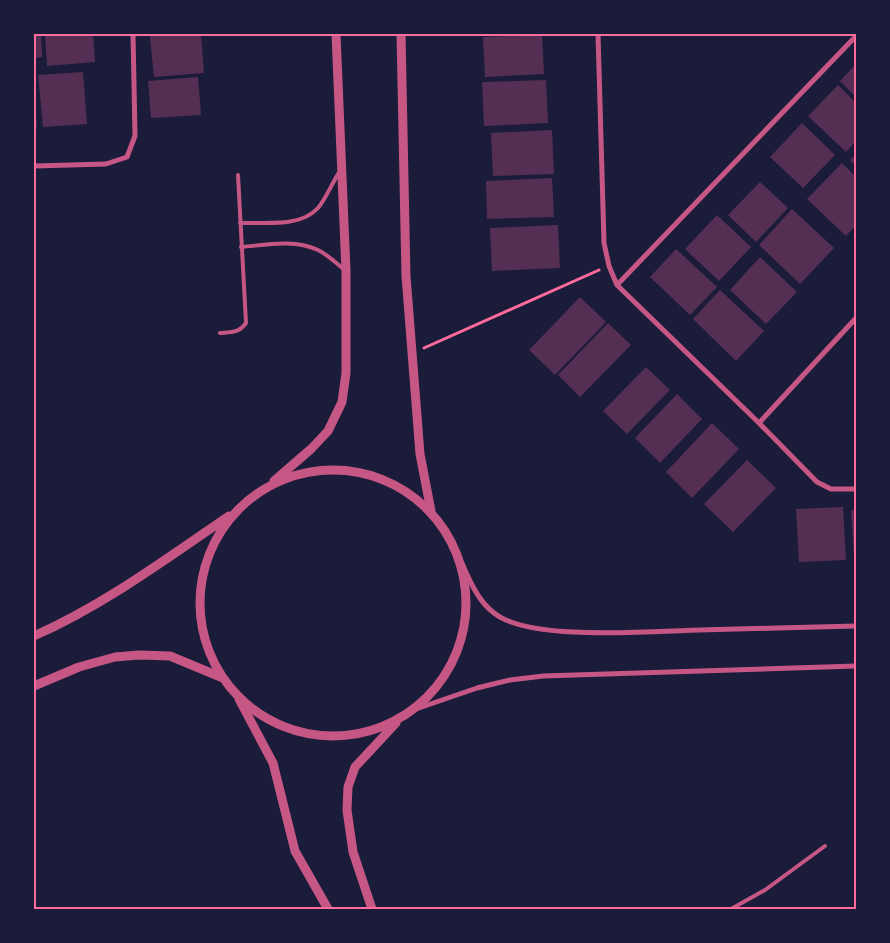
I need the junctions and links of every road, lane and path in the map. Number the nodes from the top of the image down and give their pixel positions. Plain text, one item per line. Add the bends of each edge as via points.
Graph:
1 (132, 34) edge
2 (336, 34) edge
3 (401, 34) edge
4 (598, 34) edge
5 (856, 36) edge
6 (34, 166) edge
7 (341, 169) junction
8 (238, 175) dead end
9 (240, 223) junction
10 (241, 247) junction
11 (609, 266) junction
12 (346, 271) junction
13 (617, 285) junction
14 (856, 318) edge
15 (220, 333) dead end
16 (412, 354) junction
17 (759, 423) junction
18 (268, 486) junction
19 (856, 489) edge
20 (431, 511) junction
21 (234, 513) junction
22 (455, 548) junction
23 (856, 626) edge
24 (34, 636) edge
25 (856, 666) edge
26 (222, 678) junction
27 (34, 686) edge
28 (236, 695) junction
29 (416, 709) junction
30 (398, 720) junction
31 (824, 846) dead end
32 (328, 909) edge
33 (372, 909) edge
34 (731, 909) edge

1 - 6 street via 134,136 127,156 106,164
2 - 7 street
3 - 16 street via 406,276
4 - 11 street via 604,243
5 - 13 street
7 - 9 lane via 318,208 301,219
7 - 12 street
8 - 9 lane
9 - 10 lane
10 - 12 lane via 286,243 303,245 319,250
10 - 15 lane via 246,323 236,332
11 - 13 street
11 - 16 path
12 - 18 street via 346,373 342,402 328,431
13 - 17 street
14 - 17 street
16 - 20 street via 420,454
17 - 19 street via 817,482 832,489
18 - 20 street via 309,471 353,470 396,484
18 - 21 street
20 - 22 street
21 - 24 street via 88,610
21 - 26 street via 210,550 200,593 204,638
22 - 23 street via 478,596 494,614 527,627 587,633
22 - 29 street via 466,591 463,636 446,676
25 - 29 street via 543,676 477,688
26 - 27 street via 170,656 139,655 115,657
26 - 28 street
28 - 30 street via 264,717 296,732 331,737 366,733
28 - 32 street via 273,763 295,851
29 - 30 street
30 - 33 street via 355,767 348,788 347,810 353,852
31 - 34 lane via 765,890

